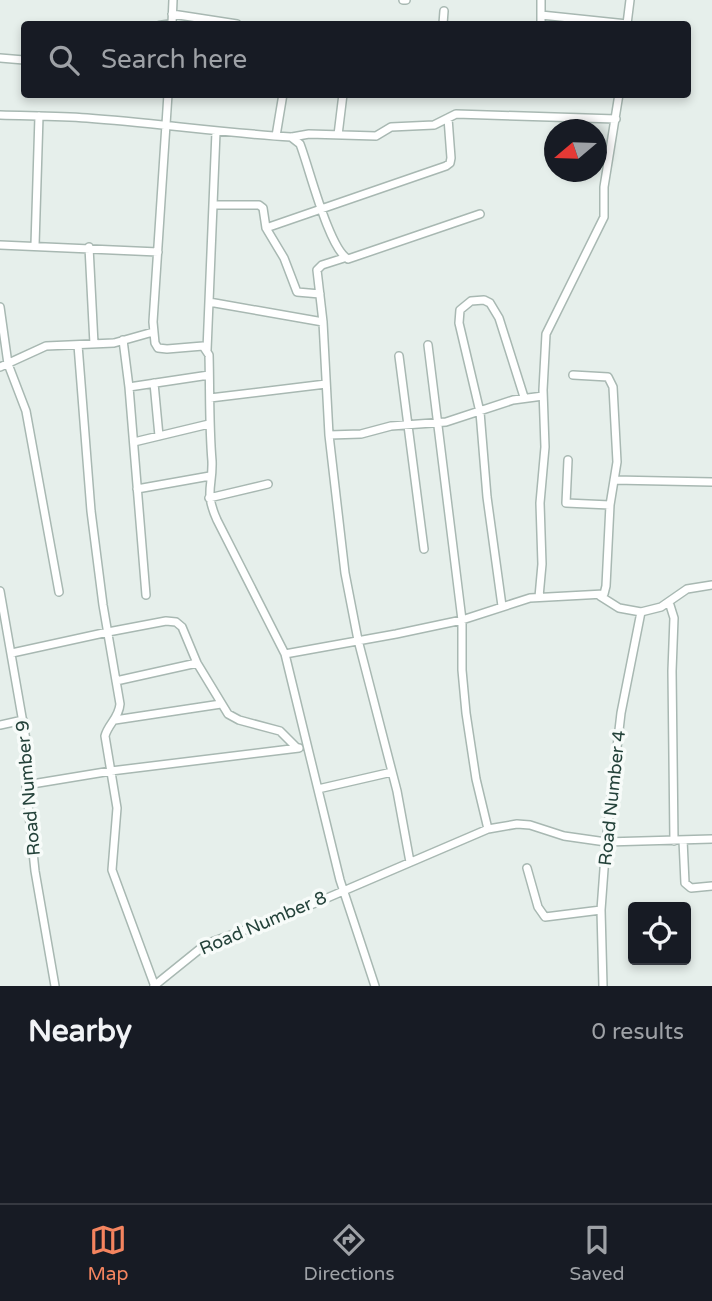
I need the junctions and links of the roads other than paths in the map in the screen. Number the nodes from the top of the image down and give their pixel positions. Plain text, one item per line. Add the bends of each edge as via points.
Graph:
1 (173, 0) edge
2 (541, 0) edge
3 (630, 0) edge
4 (444, 11) dead end
5 (541, 15) junction
6 (172, 20) edge
7 (443, 21) edge
8 (541, 21) edge
9 (598, 21) edge
10 (627, 21) edge
11 (0, 58) edge
12 (21, 60) edge
13 (168, 98) edge
14 (282, 98) edge
15 (343, 98) edge
16 (619, 98) edge
17 (0, 115) edge
18 (39, 117) junction
19 (448, 118) junction
20 (616, 119) junction
21 (166, 125) junction
22 (216, 132) junction
23 (338, 135) junction
24 (276, 136) junction
25 (291, 137) junction
26 (213, 205) junction
27 (323, 210) junction
28 (480, 214) dead end
29 (266, 228) junction
30 (0, 244) edge
31 (35, 245) junction
32 (89, 247) junction
33 (158, 252) junction
34 (344, 258) junction
35 (320, 294) junction
36 (209, 302) junction
37 (0, 306) edge
38 (323, 322) junction
39 (153, 331) junction
40 (124, 340) junction
41 (94, 344) junction
42 (78, 345) junction
43 (428, 345) dead end
44 (207, 350) junction
45 (399, 356) dead end
46 (4, 365) edge
47 (209, 375) junction
48 (573, 375) dead end
49 (154, 383) junction
50 (326, 384) junction
51 (129, 387) junction
52 (543, 396) junction
53 (524, 397) junction
54 (210, 398) junction
55 (480, 412) junction
56 (439, 423) junction
57 (209, 424) junction
58 (409, 424) junction
59 (329, 435) junction
60 (159, 436) junction
61 (134, 442) junction
62 (568, 460) dead end
63 (210, 476) junction
64 (614, 480) junction
65 (712, 482) edge
66 (268, 484) dead end
67 (137, 489) junction
68 (209, 498) junction
69 (610, 505) junction
70 (424, 549) dead end
71 (712, 585) edge
72 (0, 591) edge
73 (59, 592) dead end
74 (146, 595) dead end
75 (600, 596) junction
76 (538, 597) junction
77 (669, 603) junction
78 (502, 606) junction
79 (641, 612) junction
80 (462, 620) junction
81 (108, 632) junction
82 (358, 640) junction
83 (12, 653) junction
84 (285, 653) junction
85 (197, 663) junction
86 (116, 681) junction
87 (221, 704) junction
88 (23, 720) junction
89 (115, 720) junction
90 (0, 725) edge
91 (308, 747) junction
92 (297, 748) junction
93 (111, 771) junction
94 (392, 772) junction
95 (26, 785) junction
96 (318, 789) junction
97 (488, 829) junction
98 (712, 839) edge
99 (679, 841) junction
100 (606, 842) junction
101 (410, 863) junction
102 (527, 868) dead end
103 (712, 886) edge
104 (343, 890) junction
105 (601, 910) junction
106 (154, 985) edge
107 (55, 986) edge
108 (374, 986) edge
109 (603, 986) edge

1 - 6 street
2 - 5 street
3 - 10 street
4 - 7 street
5 - 8 street
5 - 9 street
11 - 12 street
13 - 21 street
14 - 24 street
15 - 23 street
16 - 20 street
17 - 18 street
18 - 21 street
18 - 31 street
19 - 20 street via 456,114
19 - 23 street via 435,125 391,127 376,136
19 - 27 street via 451,158 446,166
20 - 52 street via 604,187 604,217 546,334
21 - 22 street
21 - 33 street
22 - 24 street
22 - 26 street
23 - 25 street
24 - 25 street
25 - 27 street via 300,144
26 - 29 street via 259,205
26 - 36 street
27 - 29 street
27 - 34 street
28 - 34 street
29 - 35 street via 297,292
30 - 31 street
31 - 32 street
32 - 33 street
32 - 41 street
33 - 39 street
34 - 35 street via 319,266
35 - 38 street
36 - 38 street
36 - 44 street
37 - 46 street
38 - 50 street
39 - 40 street
39 - 44 street via 158,348 197,345
40 - 41 street
40 - 51 street
41 - 42 street
42 - 46 street via 46,346
42 - 81 street via 91,511
43 - 56 street
44 - 47 street
45 - 58 street
46 - 73 street via 26,411
47 - 49 street
47 - 54 street
48 - 64 street via 602,375 611,381 617,453
49 - 51 street
49 - 60 street
50 - 54 street
50 - 59 street
51 - 61 street
52 - 53 street
52 - 76 street
53 - 55 street
53 - 55 street via 496,310 484,300 471,301 460,310 458,323
54 - 57 street
55 - 56 street
55 - 78 street
56 - 58 street
56 - 80 street
57 - 60 street
57 - 63 street
58 - 59 street
58 - 70 street
59 - 82 street
60 - 61 street
61 - 67 street
62 - 69 street via 566,503
63 - 67 street
63 - 68 street
64 - 65 street
64 - 69 street
66 - 68 street
67 - 74 street
68 - 84 street
69 - 75 street via 606,586
71 - 77 street via 687,589
72 - 83 street, Road Number 9
75 - 76 street
75 - 79 street via 619,608
76 - 78 street
77 - 79 street
77 - 99 street via 674,618
78 - 80 street
79 - 100 street, Road Number 4 via 621,713
80 - 82 street
80 - 97 street via 466,713
81 - 83 street
81 - 85 street via 176,622
81 - 86 street
82 - 84 street
82 - 94 street
83 - 88 street, Road Number 9
84 - 91 street
85 - 86 street
85 - 87 street
86 - 89 street via 120,704
87 - 89 street
87 - 92 street via 239,720 280,731
88 - 90 street
88 - 95 street, Road Number 9
89 - 93 street via 104,737
91 - 92 street
91 - 96 street
92 - 93 street
93 - 95 street
93 - 106 street via 117,808 112,870
94 - 96 street
94 - 101 street
95 - 107 street, Road Number 9
96 - 104 street
97 - 100 street, Road Number 8 via 530,825
97 - 101 street, Road Number 8
98 - 99 street, Road Number 8
99 - 100 street, Road Number 8
99 - 103 street via 688,886
100 - 105 street, Road Number 4
101 - 104 street, Road Number 8
102 - 105 street via 545,917
104 - 106 street, Road Number 8 via 206,944
104 - 108 street
105 - 109 street, Road Number 4

